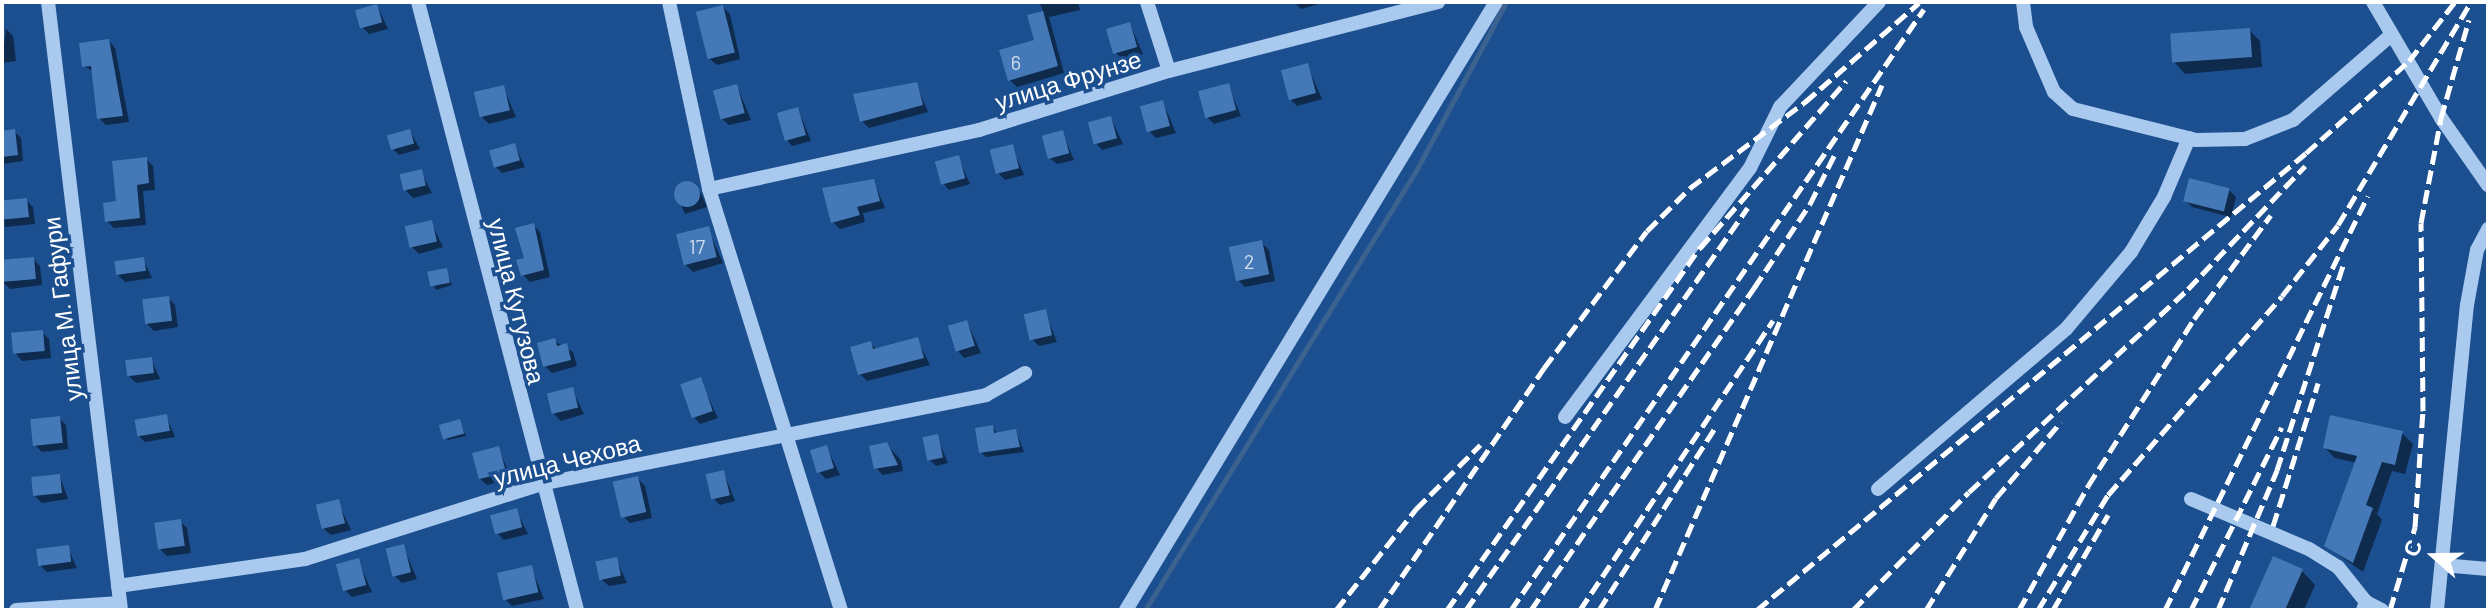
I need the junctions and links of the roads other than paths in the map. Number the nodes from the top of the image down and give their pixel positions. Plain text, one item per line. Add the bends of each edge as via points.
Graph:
1 (48, 2) edge
2 (418, 2) edge
3 (669, 2) edge
4 (1147, 2) edge
5 (1438, 2) edge
6 (1496, 2) edge
7 (1879, 2) edge
8 (2023, 2) edge
9 (2373, 2) edge
10 (2390, 36) junction
11 (1169, 71) junction
12 (2189, 138) junction
13 (2485, 172) edge
14 (709, 189) junction
15 (2488, 229) edge
16 (1025, 373) dead end
17 (1565, 417) dead end
18 (783, 433) junction
19 (541, 484) junction
20 (1878, 489) dead end
21 (2191, 499) dead end
22 (2442, 565) junction
23 (2488, 569) edge
24 (118, 586) junction
25 (120, 606) edge
26 (2365, 606) edge
27 (16, 610) edge
28 (577, 610) edge
29 (841, 610) edge
30 (1126, 610) edge
31 (2382, 610) edge
32 (2437, 610) edge

1 - 24 street, улица М. Гафури
2 - 19 street, улица Кутузова
3 - 14 street
4 - 11 street
5 - 11 street, улица Фрунзе
6 - 30 street
7 - 17 street via 1780,107 1750,168
8 - 12 street via 2026,27 2054,92 2073,109
9 - 10 street
10 - 12 street via 2293,120 2245,139
10 - 13 street
11 - 14 street, улица Фрунзе via 979,130
12 - 20 street via 2164,197 2131,252 2066,329
14 - 18 street
15 - 22 street via 2477,250 2467,305
16 - 18 street, улица Чехова via 986,395
18 - 19 street, улица Чехова
18 - 29 street
19 - 24 street, улица Чехова via 305,559
19 - 28 street, улица Кутузова
21 - 26 street via 2309,549 2338,567
22 - 23 street
22 - 32 street
24 - 25 street, улица М. Гафури
25 - 27 street
26 - 31 street

